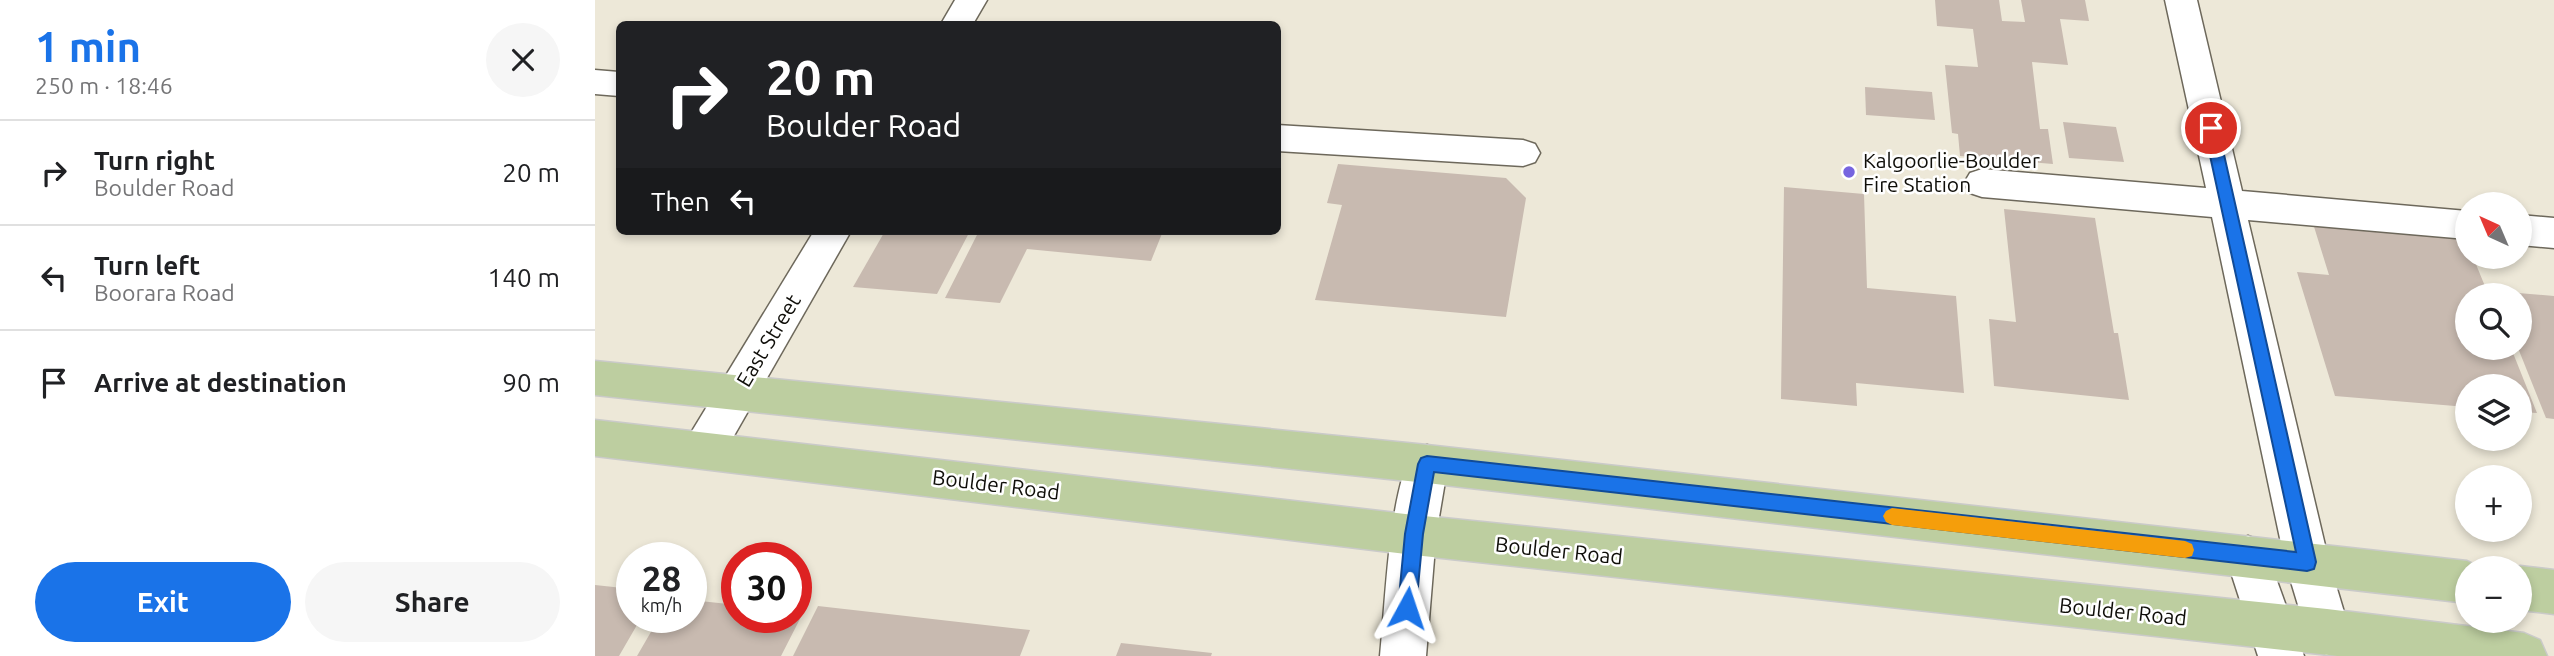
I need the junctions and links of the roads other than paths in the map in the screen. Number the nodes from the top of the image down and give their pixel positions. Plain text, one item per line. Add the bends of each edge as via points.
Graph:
1 (971, 0) edge
2 (2181, 0) edge
3 (959, 21) edge
4 (595, 82) edge
5 (616, 84) edge
6 (1281, 138) edge
7 (1523, 153) dead end
8 (1982, 183) dead end
9 (2229, 205) junction
10 (2455, 224) edge
11 (2532, 231) edge
12 (2554, 233) edge
13 (831, 235) edge
14 (595, 379) edge
15 (736, 393) junction
16 (595, 438) edge
17 (704, 449) junction
18 (1427, 464) junction
19 (1414, 534) junction
20 (2248, 557) junction
21 (2307, 562) junction
22 (2455, 580) edge
23 (2532, 589) edge
24 (2554, 592) edge
25 (2327, 632) junction
26 (2276, 641) edge
27 (1403, 656) edge
28 (2524, 656) edge

1 - 3 street
2 - 9 street
4 - 5 street
6 - 7 street
8 - 9 street
9 - 10 street
9 - 21 street
11 - 12 street
13 - 15 street, East Street
14 - 15 main road
15 - 17 street, East Street
15 - 18 main road
16 - 17 main road, Boulder Road
17 - 19 main road, Boulder Road
18 - 19 street
18 - 20 main road
19 - 26 main road, Boulder Road
19 - 27 street
20 - 21 main road
20 - 26 street
21 - 22 main road
21 - 25 street
23 - 24 main road
25 - 26 main road, Boulder Road
25 - 28 main road, Boulder Road

